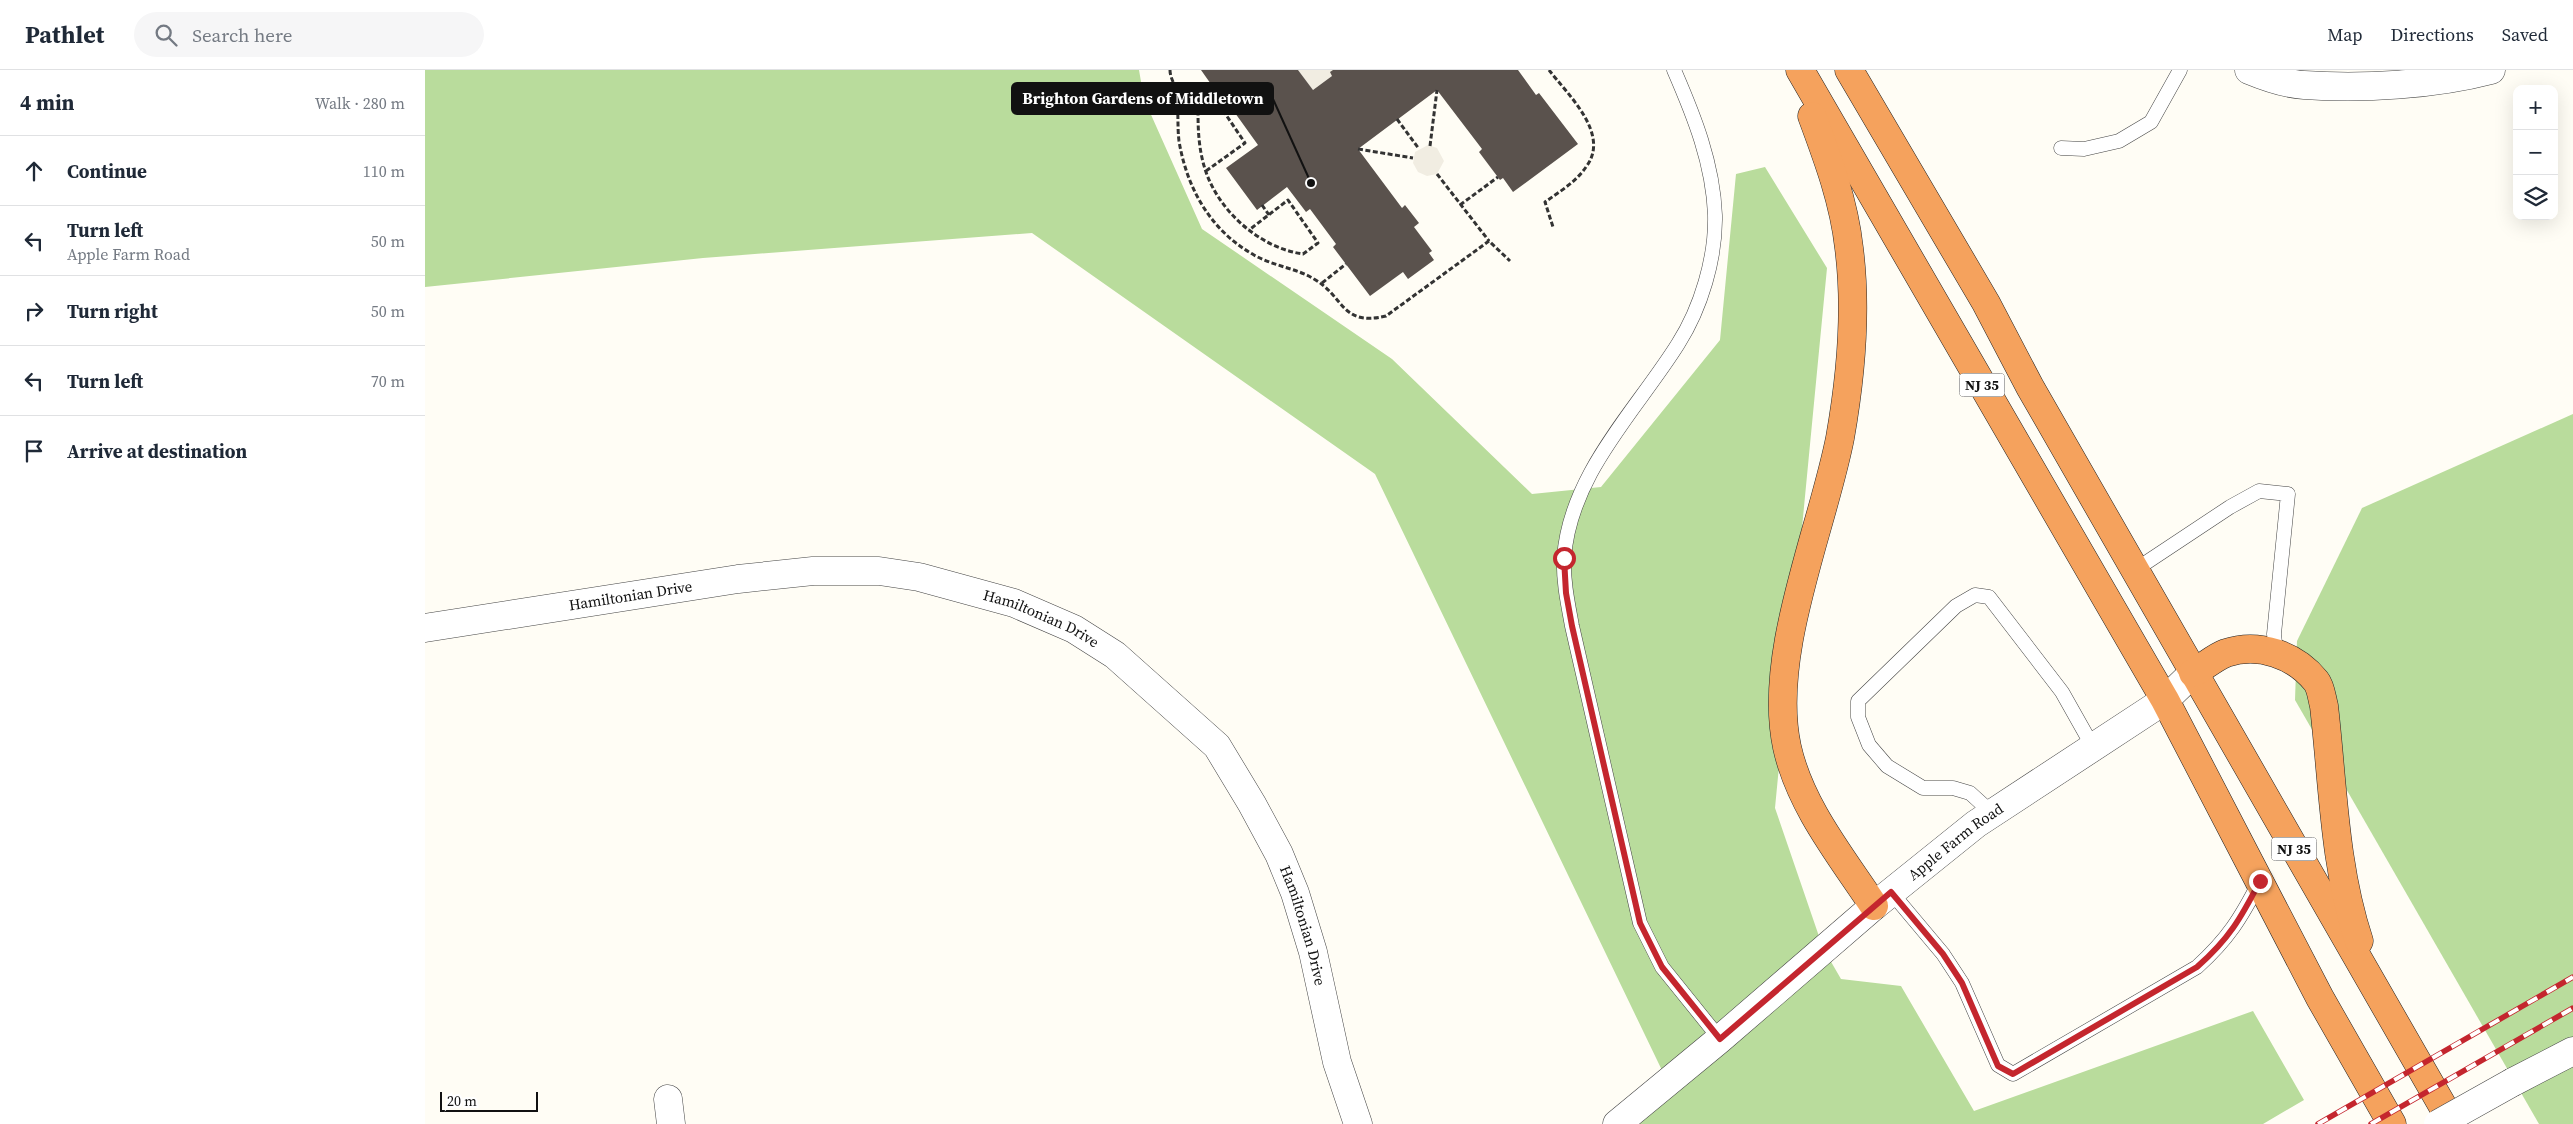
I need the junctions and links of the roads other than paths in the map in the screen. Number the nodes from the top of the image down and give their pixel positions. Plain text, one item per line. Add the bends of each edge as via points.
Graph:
1 (1674, 70) edge
2 (1798, 70) edge
3 (1849, 70) edge
4 (1855, 70) edge
5 (2180, 70) edge
6 (2249, 70) edge
7 (2491, 70) edge
8 (1866, 98) junction
9 (2061, 148) dead end
10 (2135, 570) junction
11 (425, 628) edge
12 (2276, 652) junction
13 (2193, 673) junction
14 (2165, 700) junction
15 (2093, 747) junction
16 (1992, 813) junction
17 (2260, 881) junction
18 (1883, 899) junction
19 (2375, 990) junction
20 (1720, 1039) junction
21 (2573, 1051) edge
22 (1358, 1124) edge
23 (1617, 1124) edge
24 (2392, 1124) edge
25 (2439, 1124) edge
26 (2453, 1124) edge

1 - 20 lane via 1692,112 1711,180 1715,216 1710,263 1698,303 1679,343 1603,451 1572,518 1564,558 1572,626 1640,923 1662,967
2 - 14 highway, NJ 35
2 - 18 highway via 1835,181 1849,247 1853,298 1851,350 1839,438 1793,624 1785,679 1784,721 1787,745 1800,786 1821,826
3 - 8 highway, NJ 35
4 - 8 street
5 - 9 lane via 2151,122 2119,141 2084,149
6 - 7 street via 2271,79 2303,85 2343,86 2433,81
8 - 10 highway, NJ 35
10 - 12 lane via 2259,491 2288,494 2274,634
10 - 13 highway, NJ 35
11 - 22 street, Hamiltonian Drive via 738,579 822,571 879,571 936,580 1014,603 1074,630 1115,655 1217,746 1252,804 1279,854 1295,893 1313,952 1337,1062
12 - 13 highway via 2251,649 2226,653
12 - 19 highway via 2299,664 2317,682 2324,706 2341,867 2350,915
13 - 14 street, Apple Farm Road
13 - 19 highway, NJ 35
14 - 15 street, Apple Farm Road
14 - 17 highway, NJ 35
15 - 16 street, Apple Farm Road
15 - 16 lane via 2062,692 1989,597 1975,595 1956,606 1858,701 1858,717 1869,745 1887,766 1923,788 1953,788 1970,793
16 - 18 street, Apple Farm Road
17 - 18 lane via 2237,925 2217,950 2197,967 2013,1074 1998,1066 1962,983 1943,954
17 - 24 highway, NJ 35 via 2320,998
18 - 20 street, Apple Farm Road
19 - 26 highway, NJ 35
20 - 23 street, Apple Farm Road
21 - 25 street, bridge

